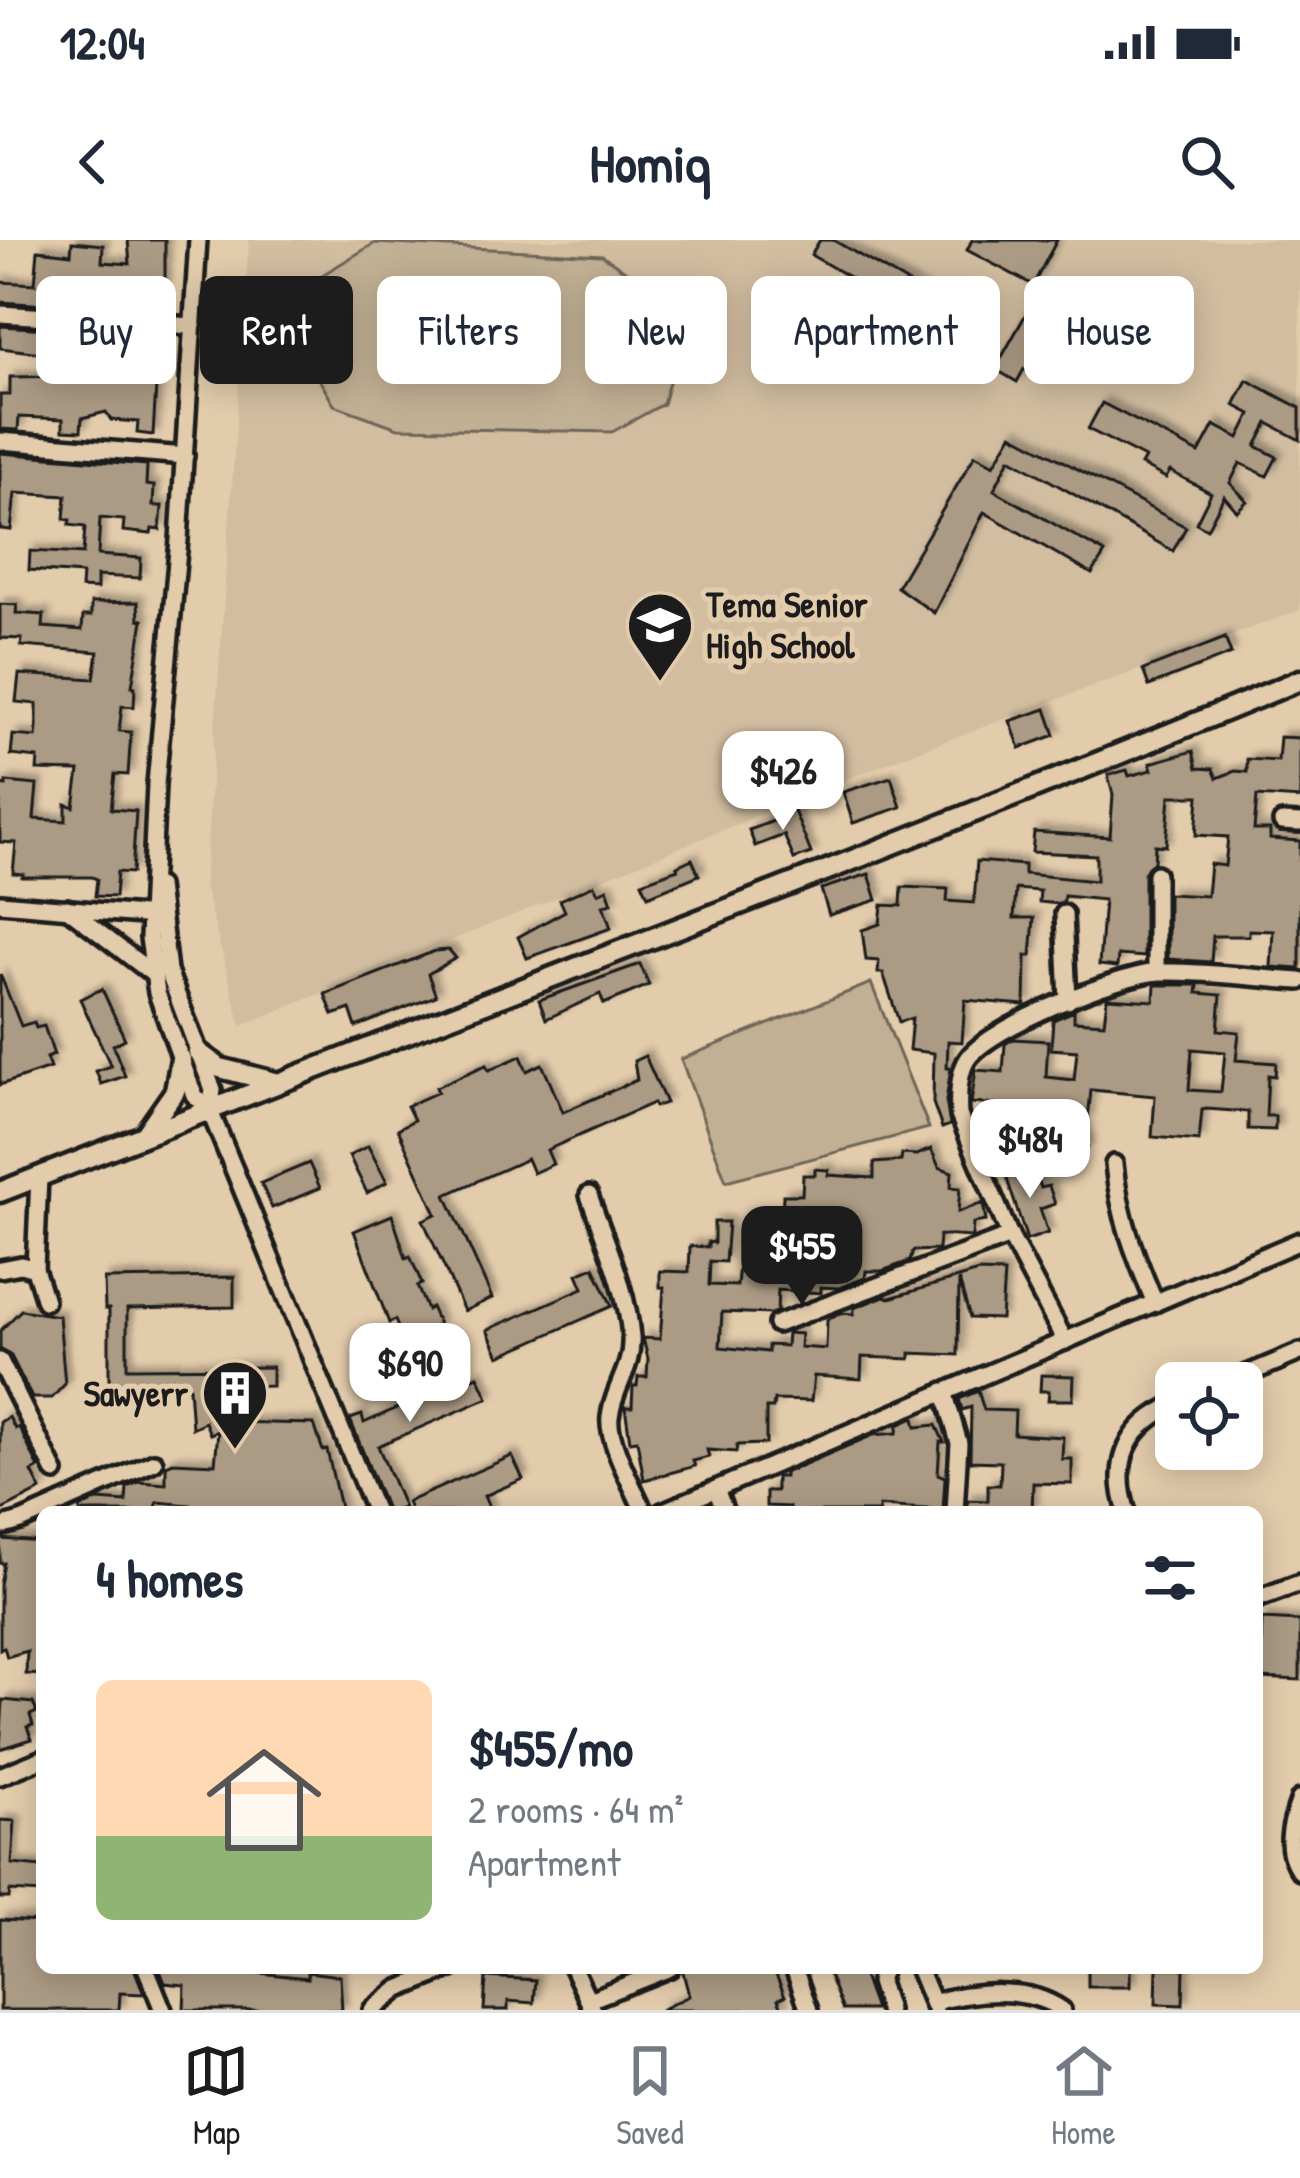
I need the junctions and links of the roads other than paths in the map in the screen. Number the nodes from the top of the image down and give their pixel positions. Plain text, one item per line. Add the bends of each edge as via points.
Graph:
1 (198, 240) edge
2 (0, 314) edge
3 (193, 326) junction
4 (0, 441) edge
5 (185, 456) junction
6 (1300, 680) edge
7 (1282, 823) dead end
8 (1300, 823) edge
9 (1156, 874) dead end
10 (0, 903) edge
11 (67, 908) junction
12 (1064, 914) dead end
13 (155, 916) junction
14 (1156, 972) junction
15 (153, 974) junction
16 (1300, 981) edge
17 (1068, 1001) junction
18 (190, 1056) junction
19 (275, 1082) junction
20 (210, 1111) junction
21 (144, 1135) junction
22 (1114, 1164) dead end
23 (39, 1177) junction
24 (0, 1192) edge
25 (589, 1195) dead end
26 (1010, 1236) junction
27 (1300, 1241) edge
28 (0, 1269) edge
29 (35, 1269) junction
30 (45, 1300) dead end
31 (1155, 1303) junction
32 (777, 1324) dead end
33 (1066, 1341) junction
34 (1300, 1352) edge
35 (0, 1361) edge
36 (1263, 1368) edge
37 (944, 1391) junction
38 (8, 1396) edge
39 (1155, 1417) edge
40 (154, 1462) dead end
41 (55, 1472) dead end
42 (716, 1489) junction
43 (48, 1506) edge
44 (373, 1506) edge
45 (642, 1506) edge
46 (676, 1506) edge
47 (723, 1506) edge
48 (955, 1506) edge
49 (1125, 1506) edge
50 (36, 1511) edge
51 (0, 1526) edge
52 (1300, 1583) edge
53 (1263, 1597) edge
54 (36, 1761) edge
55 (0, 1776) edge
56 (1300, 1799) edge
57 (1300, 1871) edge
58 (148, 1974) edge
59 (435, 1974) edge
60 (576, 1974) edge
61 (657, 1974) edge
62 (796, 1974) edge
63 (881, 1974) edge
64 (920, 1974) edge
65 (989, 1993) junction
66 (591, 2005) edge
67 (934, 2007) edge
68 (163, 2010) edge
69 (372, 2010) edge
70 (809, 2010) edge
71 (888, 2010) edge
72 (999, 2010) edge
73 (1061, 2010) edge

1 - 3 street
2 - 3 street
3 - 5 street
4 - 5 street
5 - 13 street via 156,784
6 - 19 main road
7 - 8 street
9 - 14 street
10 - 11 street
11 - 13 street
11 - 15 street
12 - 17 street
13 - 15 street
13 - 18 street
14 - 16 street
14 - 17 street
15 - 18 street
17 - 26 street via 980,1046 962,1075 958,1114
18 - 19 main road
18 - 20 street via 194,1095
18 - 21 main road
19 - 20 main road
20 - 21 main road
20 - 44 street
21 - 23 main road
22 - 31 street via 1122,1220
23 - 24 main road
23 - 29 street
25 - 45 street via 631,1339 610,1430
26 - 32 street
26 - 33 street
27 - 31 street
28 - 29 street
29 - 30 street
31 - 33 street
33 - 37 street
34 - 36 street
35 - 38 street
37 - 42 street
37 - 48 street via 959,1443
38 - 41 street
39 - 49 street via 1122,1456
40 - 43 street
42 - 46 street
42 - 47 street
50 - 51 street
52 - 53 street
54 - 55 street
56 - 57 street via 1290,1824 1291,1859
58 - 68 street
59 - 69 street
60 - 66 street
61 - 66 street
62 - 70 street
63 - 71 street
64 - 67 street
65 - 67 street via 968,1992
65 - 72 street
65 - 73 street via 1028,1996

